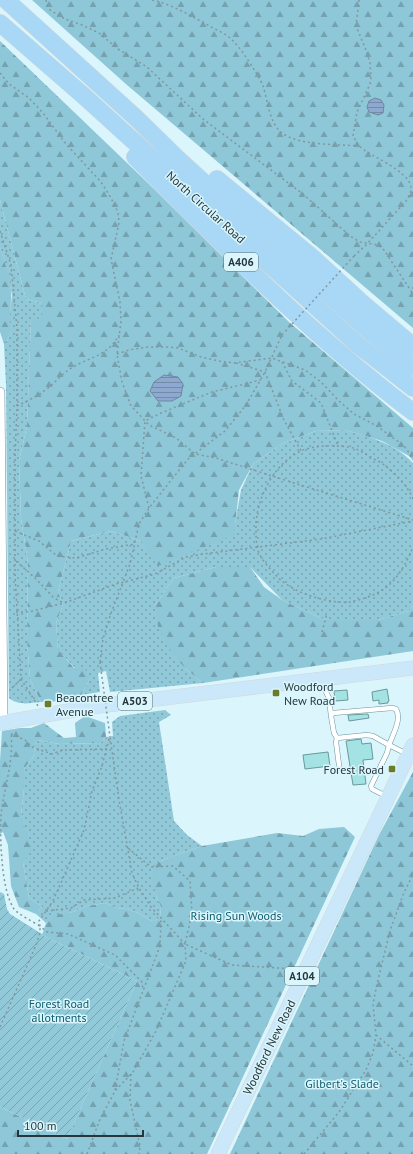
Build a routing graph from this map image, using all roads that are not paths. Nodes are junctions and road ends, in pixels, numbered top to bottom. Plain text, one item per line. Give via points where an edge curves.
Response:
1 (6, 0) edge
2 (0, 23) edge
3 (85, 97) junction
4 (136, 118) junction
5 (413, 346) edge
6 (413, 367) edge
7 (413, 388) edge
8 (0, 397) edge
9 (413, 412) edge
10 (411, 667) edge
11 (322, 678) junction
12 (1, 706) edge
13 (331, 716) junction
14 (4, 725) edge
15 (337, 738) junction
16 (388, 745) junction
17 (411, 750) edge
18 (338, 765) dead end
19 (388, 797) junction
20 (218, 1154) edge

1 - 4 highway, North Circular Road / A406
2 - 3 highway, North Circular Road / A406
3 - 7 highway, North Circular Road / A406 via 357,344
3 - 9 highway, A406 via 111,133 270,290 344,358
4 - 5 highway, A406 via 182,150 271,222
4 - 6 highway, North Circular Road / A406 via 253,227
8 - 12 street
10 - 11 main road, A503
11 - 13 lane via 329,698
11 - 14 main road, A503 via 91,707
12 - 14 street
13 - 15 lane
13 - 16 lane via 337,712 396,709 398,719
15 - 16 lane via 366,735
15 - 18 lane
16 - 17 lane
16 - 19 lane via 387,753 371,786
17 - 19 main road, Woodford New Road / A104
19 - 20 main road, Woodford New Road / A104

